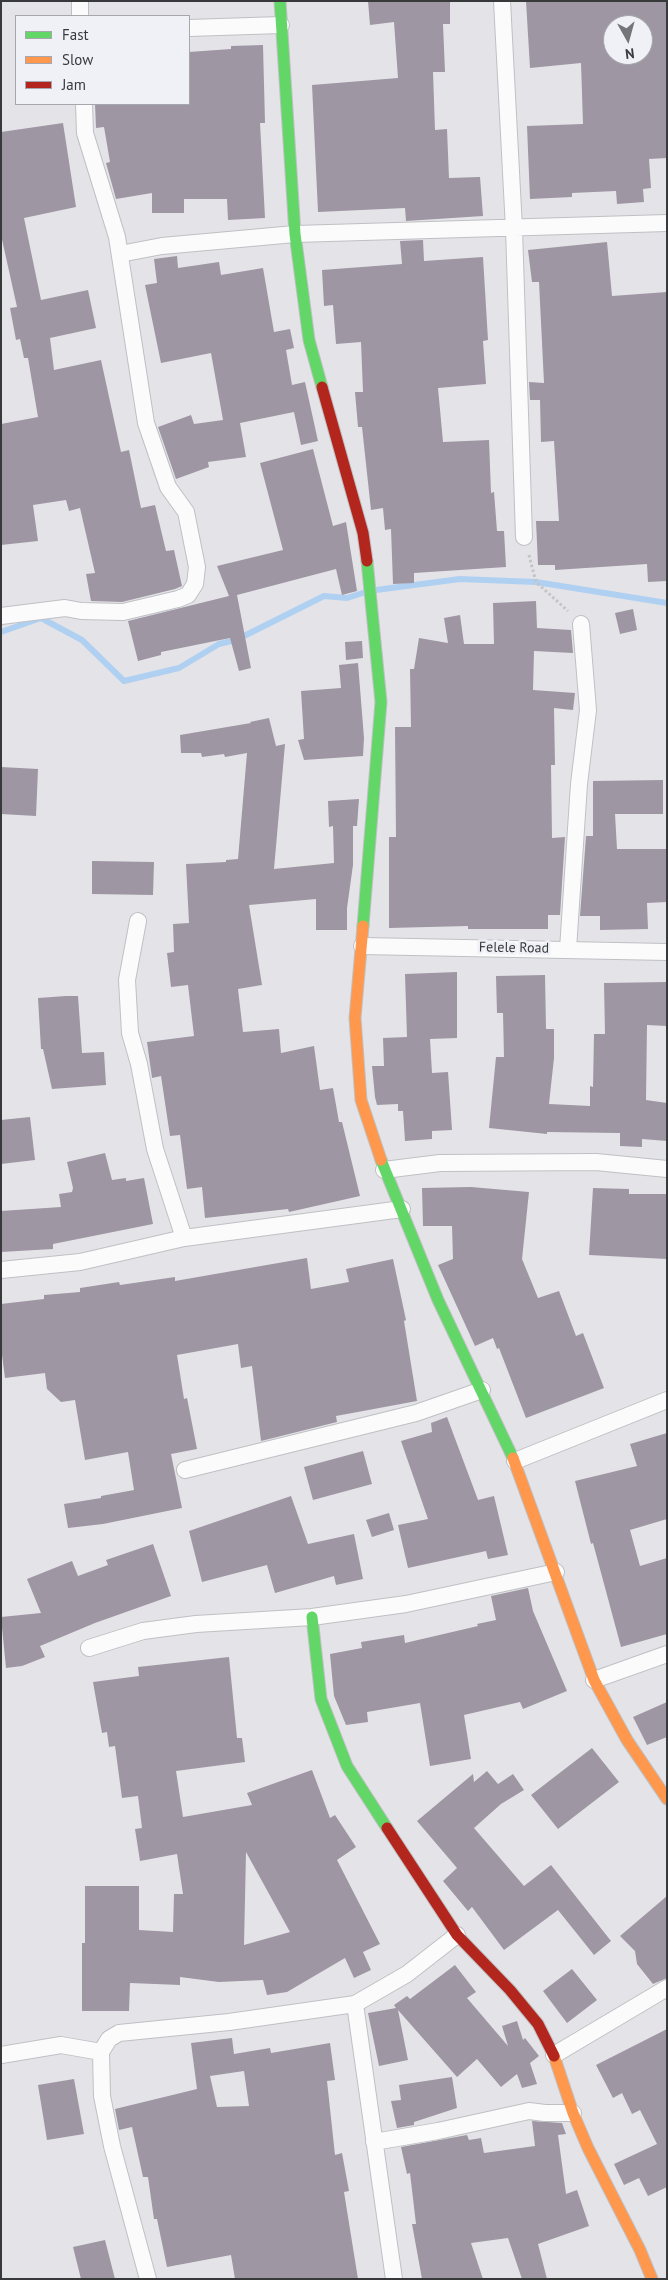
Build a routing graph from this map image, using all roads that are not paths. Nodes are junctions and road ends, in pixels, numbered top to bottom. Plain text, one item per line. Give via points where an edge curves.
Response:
1 (80, 1) edge
2 (280, 1) edge
3 (502, 1) edge
4 (80, 15) edge
5 (282, 25) junction
6 (190, 28) edge
7 (84, 105) edge
8 (667, 223) edge
9 (514, 229) junction
10 (295, 234) junction
11 (120, 254) junction
12 (524, 537) road end
13 (1, 616) edge
14 (581, 624) road end
15 (138, 921) dead end
16 (362, 946) junction
17 (568, 949) junction
18 (667, 952) edge
19 (667, 1169) edge
20 (384, 1170) junction
21 (402, 1209) junction
22 (184, 1238) junction
23 (1, 1270) edge
24 (482, 1390) junction
25 (667, 1400) edge
26 (515, 1461) junction
27 (185, 1470) dead end
28 (556, 1572) junction
29 (312, 1616) junction
30 (89, 1648) dead end
31 (667, 1654) edge
32 (594, 1680) junction
33 (667, 1799) edge
34 (457, 1935) junction
35 (667, 1988) edge
36 (355, 2004) junction
37 (101, 2052) junction
38 (9, 2053) edge
39 (554, 2055) junction
40 (573, 2113) junction
41 (374, 2142) junction
42 (148, 2279) edge
43 (394, 2279) edge
44 (652, 2279) edge

1 - 4 street
2 - 5 street
3 - 9 street
5 - 6 street
5 - 10 street
7 - 11 street via 85,133
8 - 9 street
9 - 10 street
9 - 12 street
10 - 11 street via 162,246
10 - 16 street via 309,340 363,533 372,600 381,702
11 - 13 street via 146,424 168,487 186,512 197,567 195,584 188,595 178,599 123,612 65,608
14 - 17 street via 588,710 579,784
15 - 22 street via 127,980 130,1033 155,1149
16 - 17 street, Felele Road
16 - 20 street via 355,1018 361,1100
17 - 18 street, Felele Road
19 - 20 street via 596,1162 440,1163
20 - 21 street
21 - 22 street
21 - 24 street via 438,1300
22 - 23 street via 80,1262
24 - 26 street
24 - 27 street via 416,1413
25 - 26 street
26 - 28 street
28 - 29 street via 406,1604
28 - 32 street
29 - 30 street via 143,1631
29 - 34 street via 321,1699 347,1766
31 - 32 street
32 - 33 street via 627,1740
34 - 36 street via 407,1974
34 - 39 street via 538,2024
35 - 39 street
36 - 37 street via 119,2033
36 - 41 street
37 - 38 street via 61,2045
37 - 42 street via 102,2096 112,2146
39 - 40 street
40 - 41 street via 528,2111
40 - 44 street
41 - 43 street

